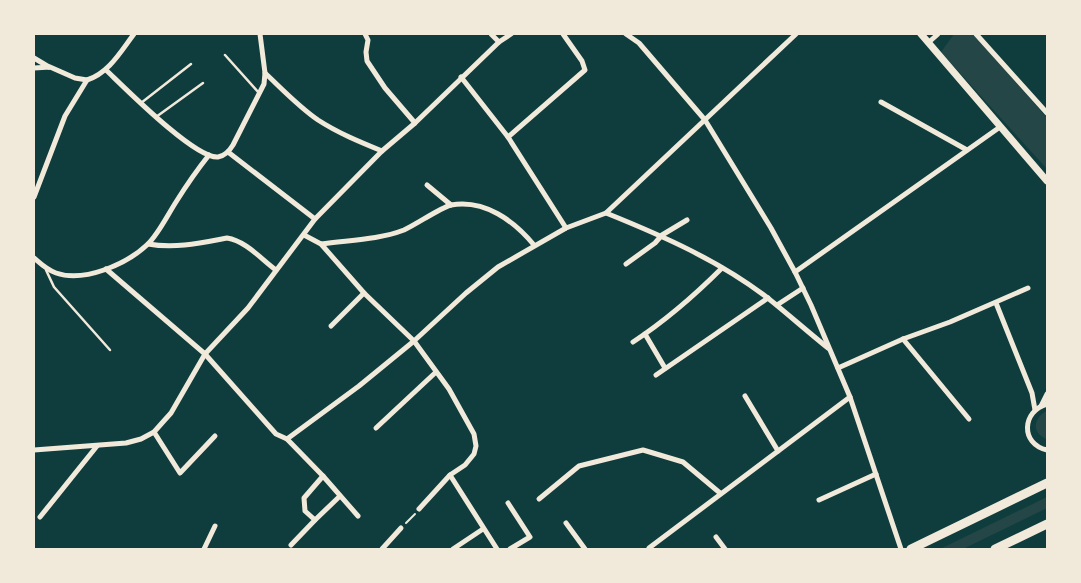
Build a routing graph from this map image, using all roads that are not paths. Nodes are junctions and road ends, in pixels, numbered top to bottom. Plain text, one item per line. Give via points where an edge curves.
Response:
1 (134, 34) edge
2 (260, 34) edge
3 (365, 34) edge
4 (491, 34) edge
5 (511, 34) edge
6 (563, 34) edge
7 (626, 34) edge
8 (796, 34) edge
9 (921, 34) edge
10 (938, 34) edge
11 (976, 34) edge
12 (499, 42) junction
13 (929, 42) junction
14 (225, 55) dead end
15 (34, 58) edge
16 (191, 64) dead end
17 (50, 67) junction
18 (34, 68) edge
19 (106, 70) junction
20 (265, 73) junction
21 (461, 77) junction
22 (87, 80) junction
23 (203, 83) dead end
24 (260, 94) junction
25 (881, 102) dead end
26 (141, 103) junction
27 (1047, 113) edge
28 (156, 117) junction
29 (706, 120) junction
30 (415, 123) junction
31 (1000, 127) junction
32 (508, 137) junction
33 (967, 150) junction
34 (382, 151) junction
35 (228, 152) junction
36 (209, 155) junction
37 (1047, 181) edge
38 (427, 185) dead end
39 (34, 197) edge
40 (451, 205) junction
41 (606, 213) junction
42 (315, 219) junction
43 (687, 220) dead end
44 (566, 228) junction
45 (304, 235) junction
46 (662, 235) junction
47 (148, 244) junction
48 (321, 244) junction
49 (534, 245) junction
50 (34, 258) edge
51 (626, 264) dead end
52 (46, 268) junction
53 (722, 268) junction
54 (106, 269) junction
55 (276, 270) junction
56 (795, 272) junction
57 (803, 288) junction
58 (1028, 288) dead end
59 (364, 293) junction
60 (768, 298) junction
61 (996, 303) junction
62 (777, 305) junction
63 (331, 326) dead end
64 (645, 334) junction
65 (903, 339) junction
66 (414, 341) junction
67 (633, 342) dead end
68 (110, 350) dead end
69 (830, 350) junction
70 (205, 354) junction
71 (665, 368) junction
72 (838, 368) junction
73 (436, 372) junction
74 (656, 375) dead end
75 (1047, 394) edge
76 (745, 396) dead end
77 (850, 397) junction
78 (1044, 405) edge
79 (1036, 410) junction
80 (969, 419) dead end
81 (376, 428) dead end
82 (154, 432) junction
83 (215, 436) dead end
84 (287, 438) junction
85 (97, 446) junction
86 (1045, 449) edge
87 (34, 450) edge
88 (778, 451) junction
89 (1047, 457) edge
90 (876, 474) junction
91 (450, 475) junction
92 (323, 476) junction
93 (1047, 483) edge
94 (720, 494) junction
95 (340, 496) junction
96 (539, 499) dead end
97 (819, 500) dead end
98 (508, 503) dead end
99 (419, 509) road end
100 (358, 516) dead end
101 (40, 517) dead end
102 (315, 520) junction
103 (566, 523) dead end
104 (1047, 524) edge
105 (215, 526) dead end
106 (401, 528) road end
107 (484, 529) junction
108 (716, 537) dead end
109 (937, 537) junction
110 (290, 545) dead end
111 (649, 548) dead end
112 (204, 549) edge
113 (382, 549) edge
114 (453, 549) edge
115 (497, 549) edge
116 (510, 549) edge
117 (585, 549) edge
118 (725, 549) edge
119 (901, 549) edge
120 (911, 549) edge
121 (930, 549) edge
122 (995, 549) edge

1 - 19 street
2 - 20 street
3 - 30 street via 368,40 367,61
4 - 12 street
5 - 12 street
6 - 32 street via 585,70
7 - 29 street via 639,44
8 - 29 street
9 - 13 street
10 - 13 street
11 - 27 street
12 - 21 street
13 - 31 street
14 - 24 lane
15 - 17 street
16 - 26 lane
17 - 18 street
17 - 22 street
19 - 22 street
19 - 26 street
20 - 24 street
20 - 34 street via 317,119
21 - 30 street
21 - 32 street
22 - 39 street via 65,116
23 - 28 lane
24 - 35 street
25 - 33 street
26 - 28 street
28 - 36 street
29 - 41 street
29 - 56 street
30 - 34 street
31 - 33 street
31 - 37 street
32 - 44 street
33 - 56 street
34 - 42 street
35 - 36 street via 219,157
35 - 42 street
36 - 47 street
38 - 40 street
40 - 48 street via 384,236
40 - 49 street via 483,208 497,213
41 - 44 street
41 - 46 street
42 - 45 street
43 - 46 street
44 - 49 street
45 - 48 street
45 - 55 street
46 - 51 street
46 - 53 street
47 - 54 street
47 - 55 street via 182,246 234,239
48 - 59 street
49 - 66 street via 498,267
50 - 52 street
52 - 54 street via 72,276
52 - 68 lane via 54,287
53 - 60 street
53 - 64 street
54 - 70 street
55 - 70 street via 248,308
56 - 57 street
57 - 62 street
57 - 69 street
58 - 61 street
59 - 63 street
59 - 66 street
60 - 62 street
60 - 71 street
61 - 65 street
61 - 79 street
62 - 69 street
64 - 67 street
64 - 71 street
65 - 72 street
65 - 80 street
66 - 73 street
66 - 84 street
69 - 72 street
70 - 82 street via 171,412
70 - 84 street via 276,434
71 - 74 street
72 - 77 street
73 - 81 street
73 - 91 street via 474,434 476,446 465,465
75 - 78 street
76 - 88 street
77 - 88 street
77 - 90 street
78 - 79 street
79 - 86 street via 1029,418 1028,428 1033,443
82 - 83 street via 180,474
82 - 85 street via 126,443
84 - 92 street
85 - 87 street
85 - 101 street
86 - 89 street
88 - 94 street
90 - 97 street
90 - 119 street
91 - 99 street
91 - 107 street
92 - 95 street
92 - 102 street via 304,498 305,511
93 - 109 main road
94 - 96 street via 683,462 643,450 579,466
94 - 111 street
95 - 100 street
95 - 102 street
98 - 116 street via 530,537
102 - 110 street
103 - 117 street
104 - 122 main road
105 - 112 street
106 - 113 street
107 - 114 street
107 - 115 street
108 - 118 street
109 - 120 main road
109 - 121 main road

